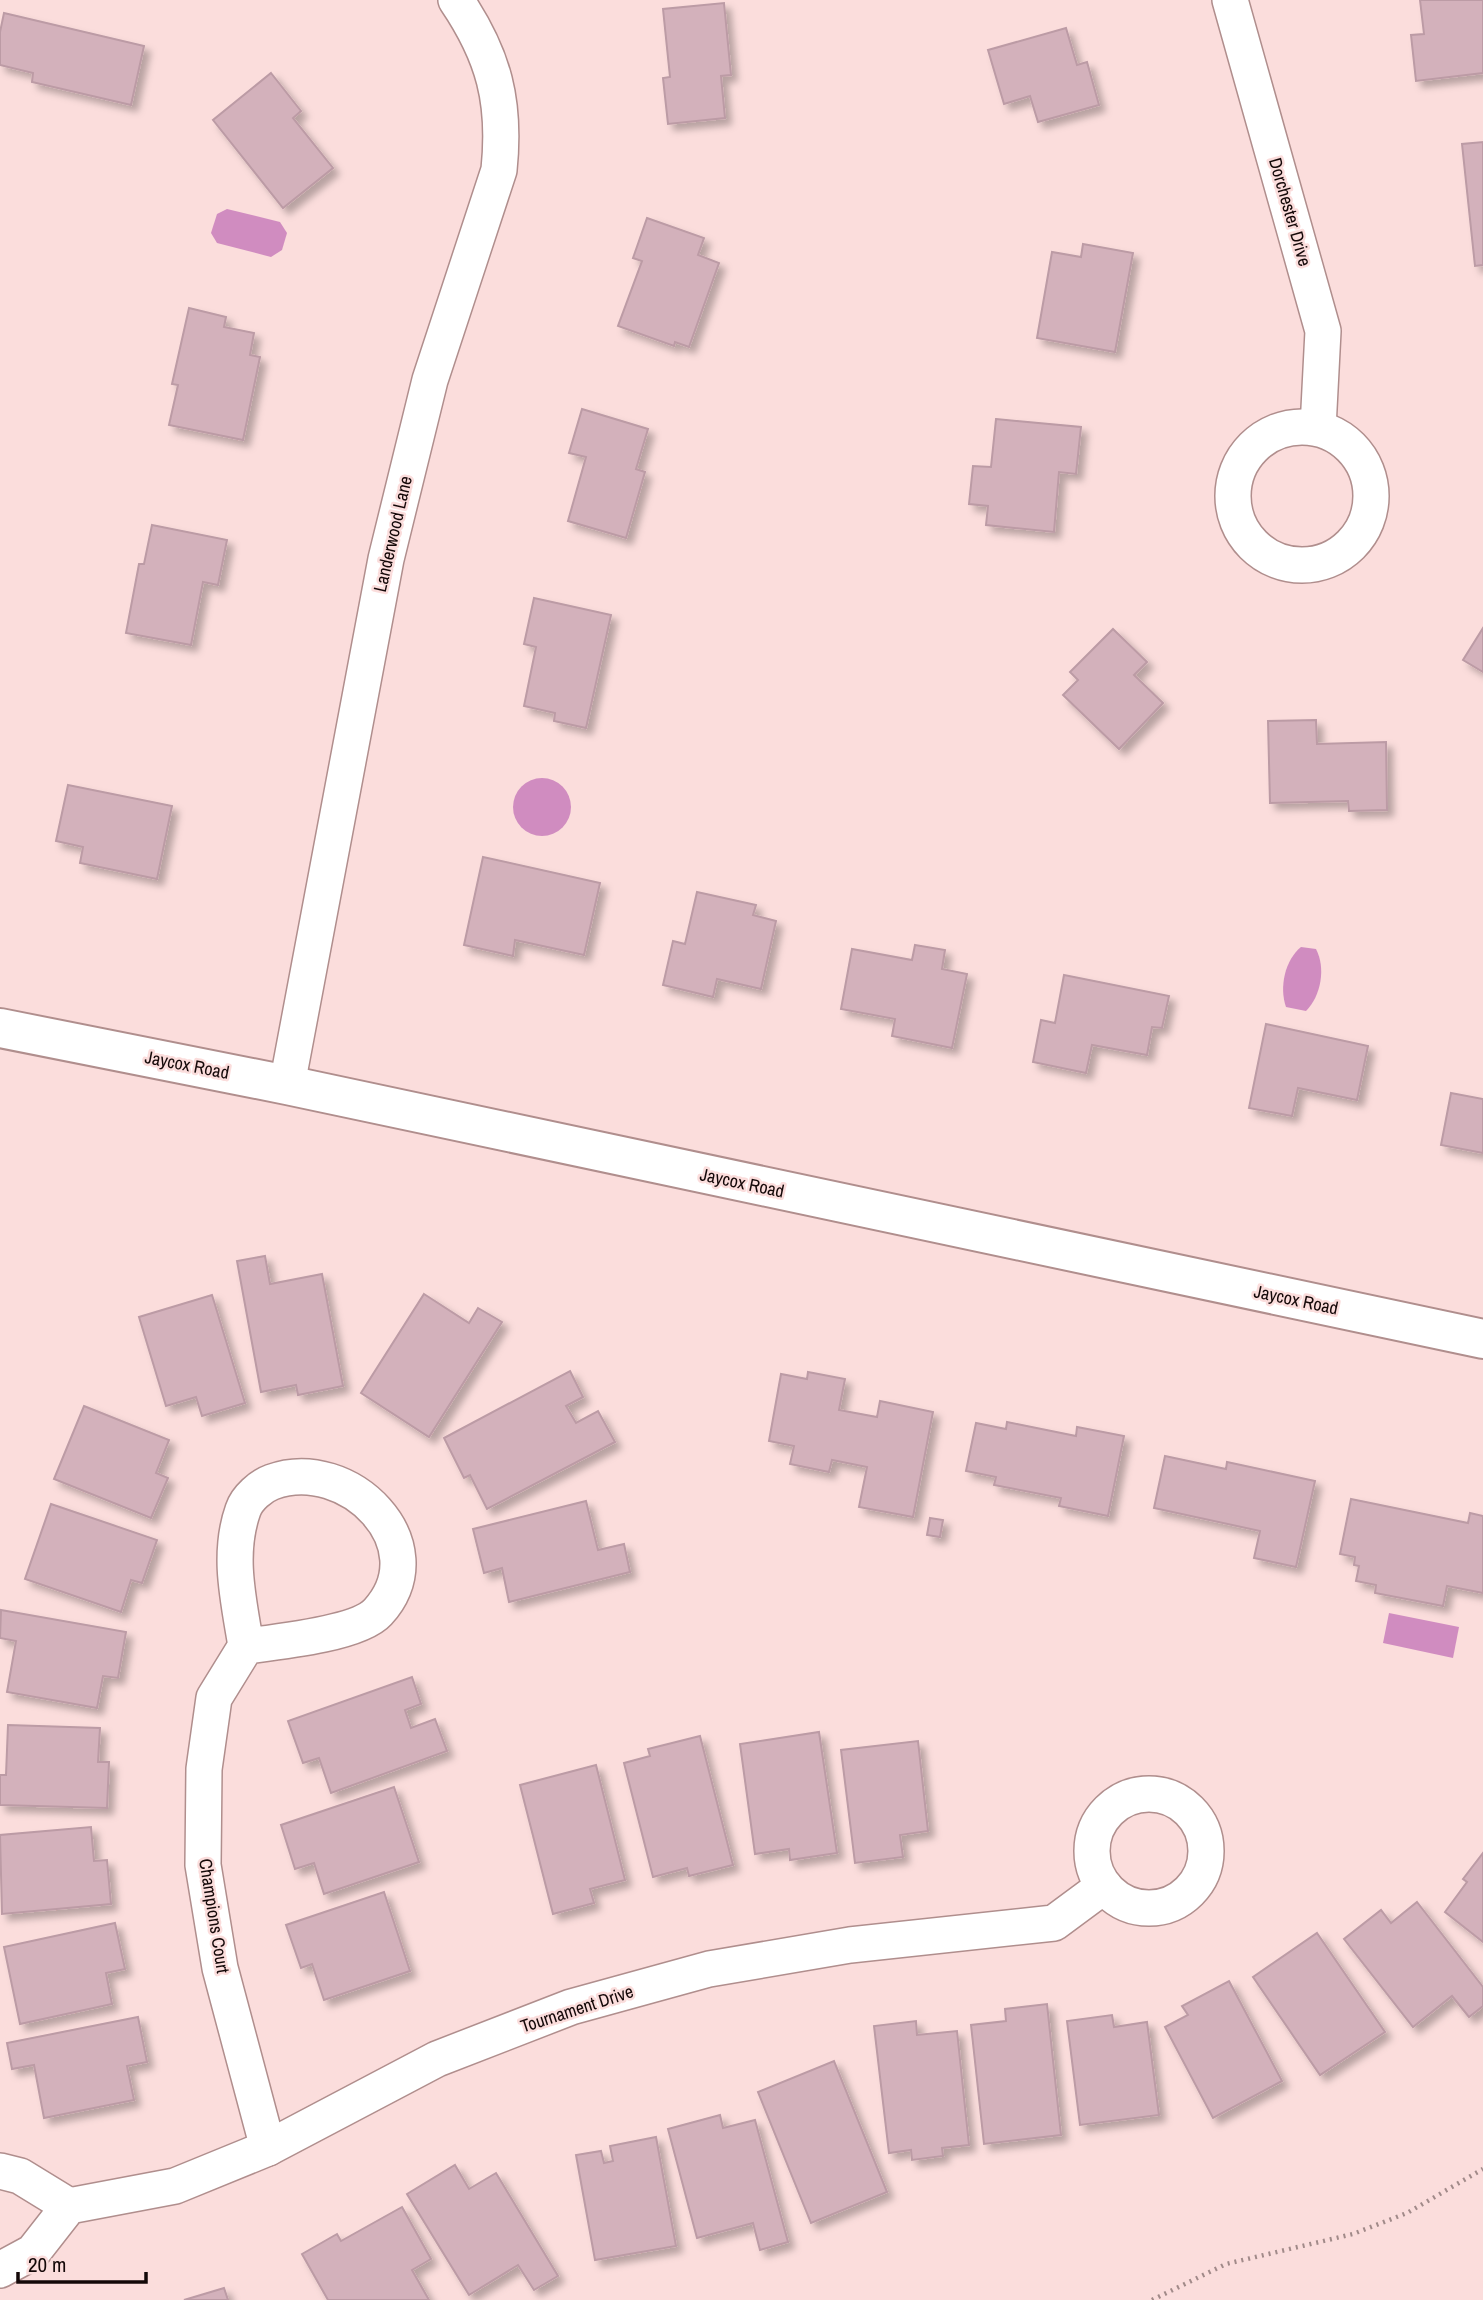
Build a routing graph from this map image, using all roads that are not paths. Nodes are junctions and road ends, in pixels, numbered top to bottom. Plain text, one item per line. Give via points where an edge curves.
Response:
1 (456, 0) edge
2 (1230, 0) edge
3 (1318, 428) dead end
4 (0, 1028) edge
5 (287, 1085) junction
6 (1483, 1339) edge
7 (246, 1647) junction
8 (1104, 1886) dead end
9 (268, 2148) junction
10 (0, 2171) edge
11 (69, 2206) junction
12 (0, 2270) edge

1 - 5 street, Landerwood Lane via 485,46 500,98 499,170 430,380 386,559
2 - 3 street, Dorchester Drive via 1323,331
4 - 5 street, Jaycox Road
5 - 6 street, Jaycox Road
7 - 7 street via 320,1635 377,1614 394,1587 399,1553 371,1503 338,1482 290,1475 262,1486 243,1507 235,1578
7 - 9 street, Champions Court via 214,1698 204,1769 203,1865 220,1968
8 - 9 street, Tournament Drive via 1054,1923 850,1945 709,1969 571,2007 438,2059
9 - 11 street, Tournament Drive via 175,2186
10 - 11 street via 20,2176
11 - 12 street via 33,2252

